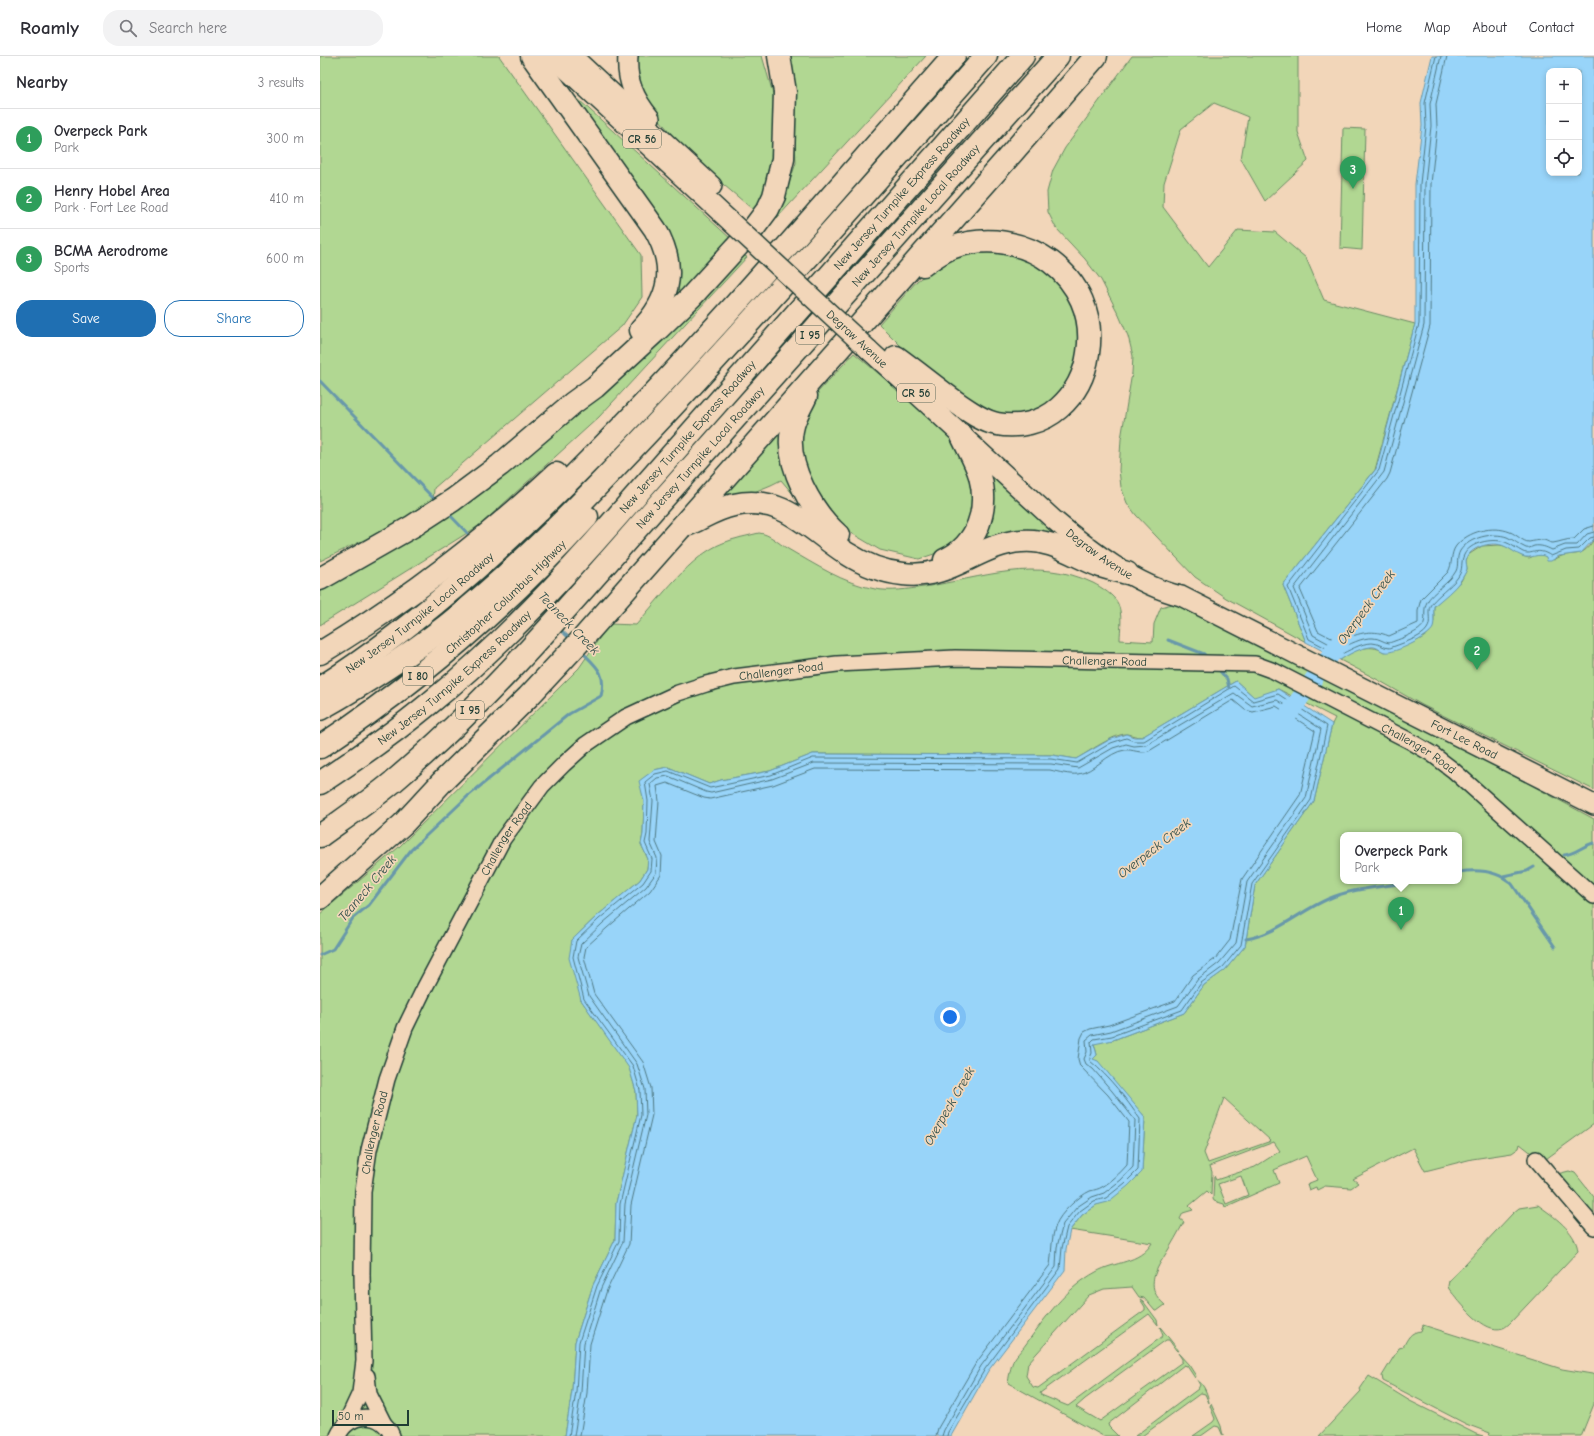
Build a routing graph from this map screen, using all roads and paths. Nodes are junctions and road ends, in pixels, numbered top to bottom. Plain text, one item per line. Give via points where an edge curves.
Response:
1 (532, 56) edge
2 (552, 56) edge
3 (572, 56) edge
4 (628, 56) edge
5 (769, 56) edge
6 (779, 56) edge
7 (954, 56) edge
8 (986, 56) edge
9 (1023, 56) edge
10 (1058, 56) edge
11 (1096, 56) edge
12 (784, 119) junction
13 (693, 169) junction
14 (736, 218) junction
15 (889, 292) junction
16 (874, 346) junction
17 (896, 358) junction
18 (818, 373) junction
19 (573, 403) junction
20 (962, 436) junction
21 (679, 529) junction
22 (473, 558) junction
23 (1127, 573) junction
24 (320, 579) edge
25 (504, 590) junction
26 (1182, 596) junction
27 (320, 653) edge
28 (1334, 674) joint
29 (320, 688) edge
30 (320, 709) edge
31 (415, 716) junction
32 (320, 747) edge
33 (320, 769) edge
34 (442, 782) junction
35 (392, 783) junction
36 (320, 784) edge
37 (1594, 805) edge
38 (320, 836) edge
39 (320, 849) edge
40 (320, 883) edge
41 (1594, 896) edge
42 (320, 898) edge
43 (1536, 1159) dead end
44 (1594, 1227) edge
45 (364, 1361) junction
46 (346, 1423) junction
47 (388, 1430) edge
48 (338, 1436) edge

1 - 19 highway via 655,229 668,259 668,281 659,308
2 - 14 main road, Degraw Avenue / CR 56
3 - 13 main road, Degraw Avenue / CR 56
4 - 13 main road via 629,80 639,103
5 - 12 highway
6 - 12 highway via 785,92
7 - 22 highway, New Jersey Turnpike Local Roadway via 732,309 574,476
8 - 25 highway via 735,339
9 - 31 highway, New Jersey Turnpike Express Roadway / I 95 via 593,544 527,614
10 - 35 highway, New Jersey Turnpike Local Roadway / I 95 via 544,633 463,717
11 - 15 highway
12 - 19 highway via 781,169 774,196 761,219 676,312 595,387
13 - 14 main road, Degraw Avenue / CR 56
14 - 16 main road, Degraw Avenue / CR 56
15 - 17 highway via 931,259 951,248 983,241 1013,243 1042,255 1068,278 1083,304 1090,334 1087,360 1073,394 1048,416 1018,425 996,424 977,416
15 - 18 highway
16 - 17 main road, Degraw Avenue / CR 56
16 - 20 main road, Degraw Avenue / CR 56
17 - 26 main road, Degraw Avenue / CR 56 via 937,399 1074,524 1119,555 1164,580
18 - 20 highway via 793,425 791,442 794,464 806,492 821,517 844,540 865,553 896,564 924,566 947,560 966,546 979,523 983,498 980,475
18 - 21 highway
19 - 24 highway via 506,460 453,500
20 - 23 main road, Degraw Avenue / CR 56 via 1067,532
21 - 23 highway via 728,506 757,503 787,511 860,561 894,573 934,573 1001,545 1026,540 1053,545 1099,565
21 - 34 highway via 584,637 498,728
22 - 27 highway
22 - 29 highway, New Jersey Turnpike Local Roadway via 383,644
23 - 26 main road, Degraw Avenue / CR 56 via 1160,589
25 - 30 highway via 369,680
25 - 32 highway, Christopher Columbus Highway / I 80 via 448,651 357,722
26 - 28 main road, Degraw Avenue / CR 56
28 - 37 main road, Fort Lee Road / CR 56
31 - 33 highway via 354,746
31 - 36 highway, New Jersey Turnpike Express Roadway / I 95
34 - 40 highway
34 - 42 highway via 384,842
35 - 38 highway, New Jersey Turnpike Local Roadway / I 95
35 - 39 highway via 343,831
41 - 45 street, Challenger Road via 1435,756 1274,670 1255,664 939,658 837,664 742,676 678,693 626,717 585,745 542,786 503,839 429,977 405,1028 380,1104 363,1191
43 - 44 street
45 - 46 street, Challenger Road via 360,1393
45 - 47 street, Challenger Road via 369,1394
46 - 47 street, Challenger Road via 366,1417 375,1419
46 - 48 street, Challenger Road

